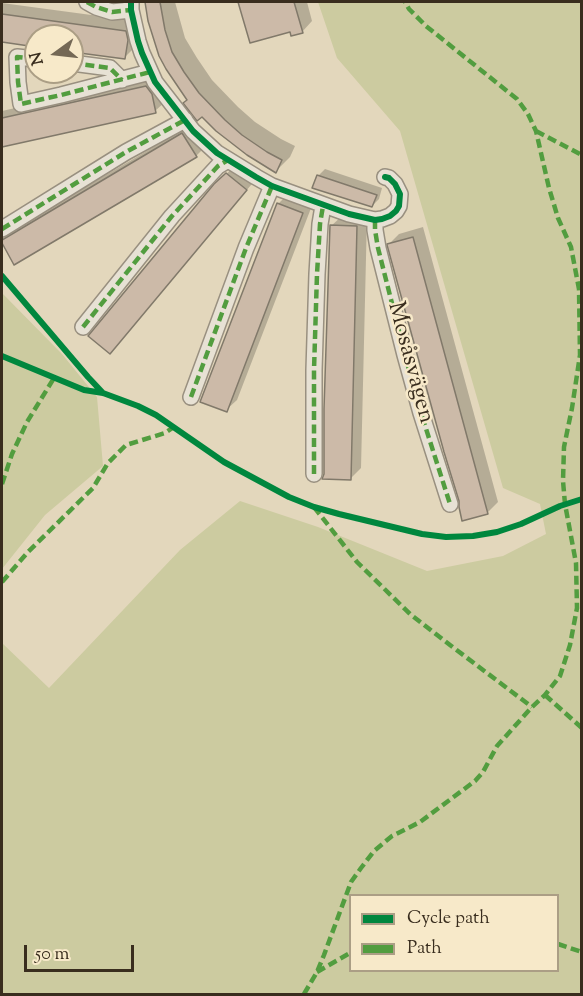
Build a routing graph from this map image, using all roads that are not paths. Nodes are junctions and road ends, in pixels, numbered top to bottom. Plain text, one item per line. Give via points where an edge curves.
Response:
1 (87, 2) edge
2 (131, 6) edge
3 (24, 58) edge
4 (84, 65) edge
5 (150, 72) junction
6 (122, 80) junction
7 (185, 120) junction
8 (228, 160) junction
9 (385, 177) dead end
10 (272, 186) junction
11 (323, 206) junction
12 (375, 220) junction
13 (2, 229) edge
14 (83, 327) dead end
15 (191, 397) dead end
16 (314, 474) dead end
17 (450, 504) dead end

1 - 2 street via 112,12
2 - 5 street
3 - 6 street via 17,57 21,104
4 - 6 street via 110,68
5 - 6 street
5 - 7 street
7 - 8 street
7 - 13 street
8 - 10 street
8 - 14 street via 172,216
9 - 12 street via 400,194 399,206 390,216
10 - 11 street
10 - 15 street
11 - 12 street
11 - 16 street via 317,274
12 - 17 street, Mosåsvägen via 378,248 405,355

